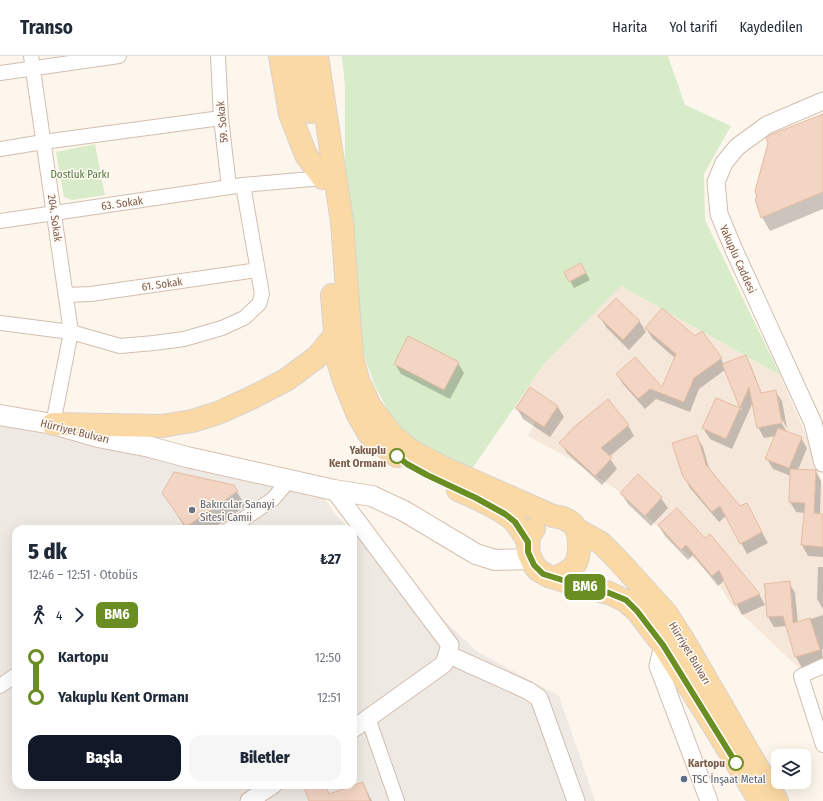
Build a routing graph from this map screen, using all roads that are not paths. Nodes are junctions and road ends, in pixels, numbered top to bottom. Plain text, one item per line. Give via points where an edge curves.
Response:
1 (119, 56) edge
2 (218, 56) edge
3 (280, 56) edge
4 (301, 56) edge
5 (317, 56) edge
6 (332, 56) edge
7 (32, 62) edge
8 (0, 74) edge
9 (823, 100) edge
10 (222, 118) junction
11 (43, 142) junction
12 (0, 149) edge
13 (330, 183) junction
14 (243, 185) junction
15 (229, 187) junction
16 (54, 213) junction
17 (0, 221) edge
18 (258, 270) junction
19 (66, 295) junction
20 (0, 323) edge
21 (71, 332) junction
22 (335, 335) junction
23 (0, 415) edge
24 (53, 424) junction
25 (820, 445) edge
26 (823, 462) edge
27 (290, 479) junction
28 (334, 490) junction
29 (553, 516) junction
30 (235, 525) edge
31 (576, 529) junction
32 (530, 550) junction
33 (555, 578) junction
34 (663, 645) junction
35 (447, 654) junction
36 (823, 666) edge
37 (12, 678) edge
38 (0, 686) edge
39 (368, 718) junction
40 (357, 726) edge
41 (823, 745) edge
42 (267, 789) edge
43 (249, 801) edge
44 (397, 801) edge
45 (576, 801) edge
46 (709, 801) edge
47 (760, 801) edge
48 (777, 801) edge

1 - 7 street
2 - 10 street, 59. Sokak
3 - 13 main road via 290,114 306,155
4 - 13 main road
5 - 13 main road
6 - 13 main road via 339,150
7 - 8 street
7 - 11 street, 204. Sokak
9 - 25 street, Yakuplu Caddesi via 767,125 737,147 724,163 716,182 719,214 813,423
10 - 11 street
10 - 15 street, 59. Sokak
11 - 12 street
11 - 16 street, 204. Sokak
13 - 14 street, 63. Sokak
13 - 22 main road via 328,225
13 - 29 main road via 342,222 352,356 358,380 370,406 392,435 410,450 444,468
14 - 15 street, 63. Sokak
14 - 18 street
15 - 16 street, 63. Sokak
16 - 17 street, 63. Sokak
16 - 19 street, 204. Sokak
18 - 19 street, 61. Sokak via 92,294
18 - 21 street via 262,294 259,304 244,318 222,328 184,339 120,346
19 - 21 street, 204. Sokak
20 - 21 street
21 - 24 street, 204. Sokak
22 - 24 main road via 317,358 286,380 218,413 162,426
22 - 32 main road via 337,357 343,378 357,413 369,434 407,464 505,514 515,522
23 - 24 main road, Hürriyet Bulvarı
24 - 27 main road, Hürriyet Bulvarı via 187,458
25 - 26 street, Yakuplu Caddesi
27 - 28 main road, Hürriyet Bulvarı
27 - 30 street via 273,499
28 - 32 main road, Hürriyet Bulvarı via 372,496 404,511 476,554 495,560
28 - 35 street via 450,645
29 - 31 main road via 572,523
29 - 32 main road via 539,523 529,535
31 - 33 main road via 578,558 568,572
31 - 48 main road, Hürriyet Bulvarı via 601,543 666,613
32 - 33 main road via 534,565 543,574
33 - 34 main road, Hürriyet Bulvarı via 626,600
34 - 46 street via 658,666
34 - 47 main road, Hürriyet Bulvarı
35 - 39 street via 444,664
35 - 45 street via 529,691 539,698
36 - 41 street via 801,676
37 - 38 street
39 - 40 street
39 - 44 street
42 - 43 street

